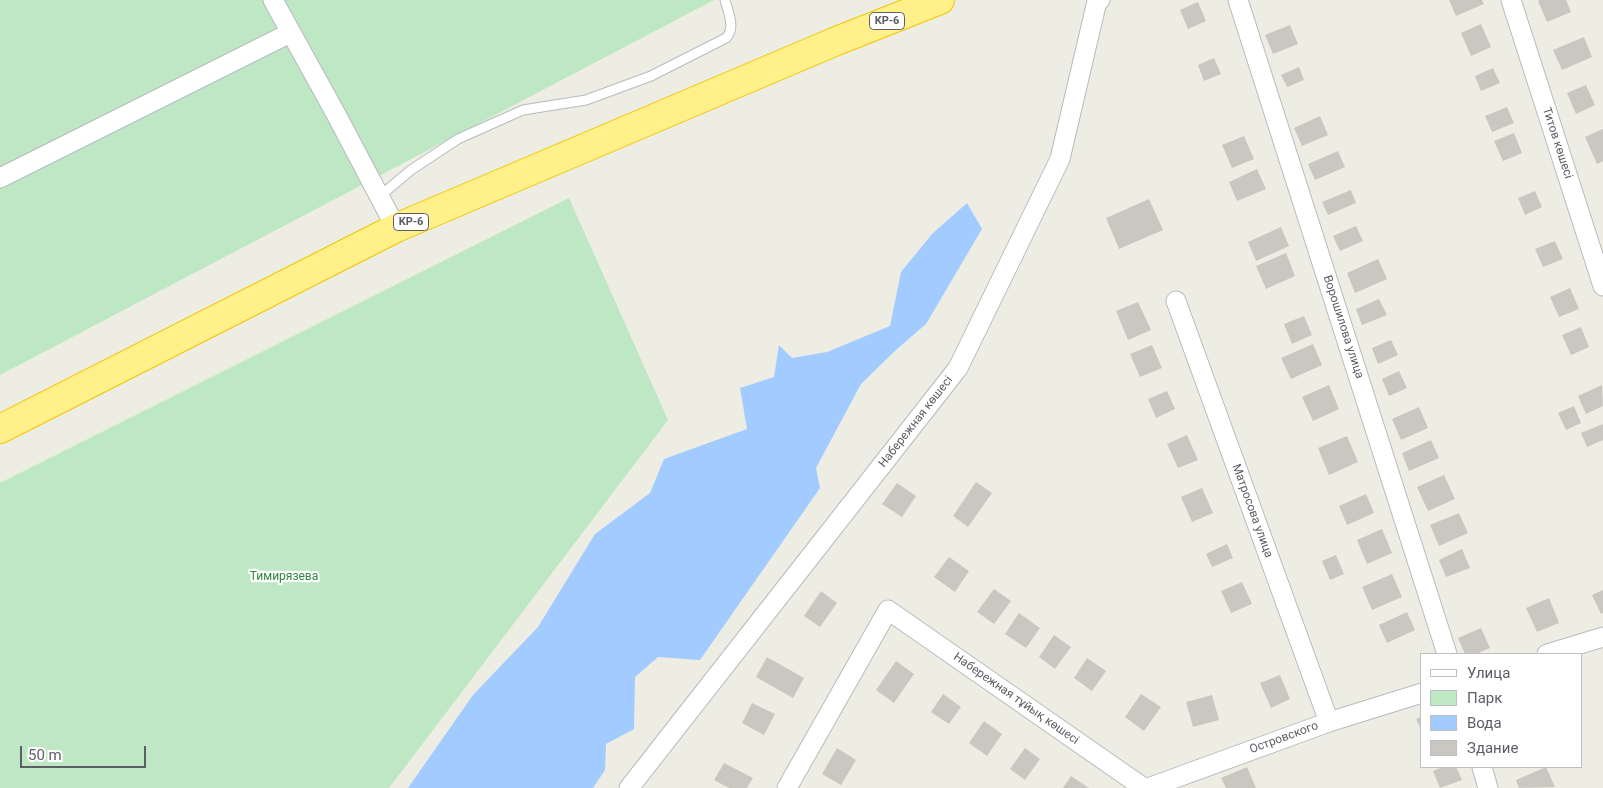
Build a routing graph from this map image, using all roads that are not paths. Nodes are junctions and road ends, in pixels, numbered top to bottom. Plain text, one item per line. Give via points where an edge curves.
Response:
1 (273, 0) edge
2 (725, 0) edge
3 (940, 0) edge
4 (1100, 0) edge
5 (1238, 0) edge
6 (1511, 0) edge
7 (290, 33) junction
8 (0, 178) edge
9 (380, 196) junction
10 (396, 228) junction
11 (1603, 286) edge
12 (1176, 301) dead end
13 (0, 428) edge
14 (1603, 636) edge
15 (1448, 653) edge
16 (1550, 653) edge
17 (1420, 695) edge
18 (1329, 722) junction
19 (1482, 768) edge
20 (629, 788) edge
21 (787, 788) edge
22 (1146, 788) edge
23 (1488, 788) edge

1 - 7 street
2 - 9 lane via 731,26 726,38 651,76 586,100 523,110 458,139 411,170
3 - 10 highway, KP-6
4 - 20 street, Набережная көшесі via 1097,1 1060,158 958,368
5 - 15 street, Ворошилова улица
6 - 11 street, Титов көшесі
7 - 8 street
7 - 9 street
9 - 10 street
10 - 13 highway, KP-6
12 - 18 street, Матросова улица
14 - 16 street
17 - 18 street, Островского
18 - 22 street, Островского
19 - 23 street
21 - 22 street, Набережная тұйық көшесі via 888,610

